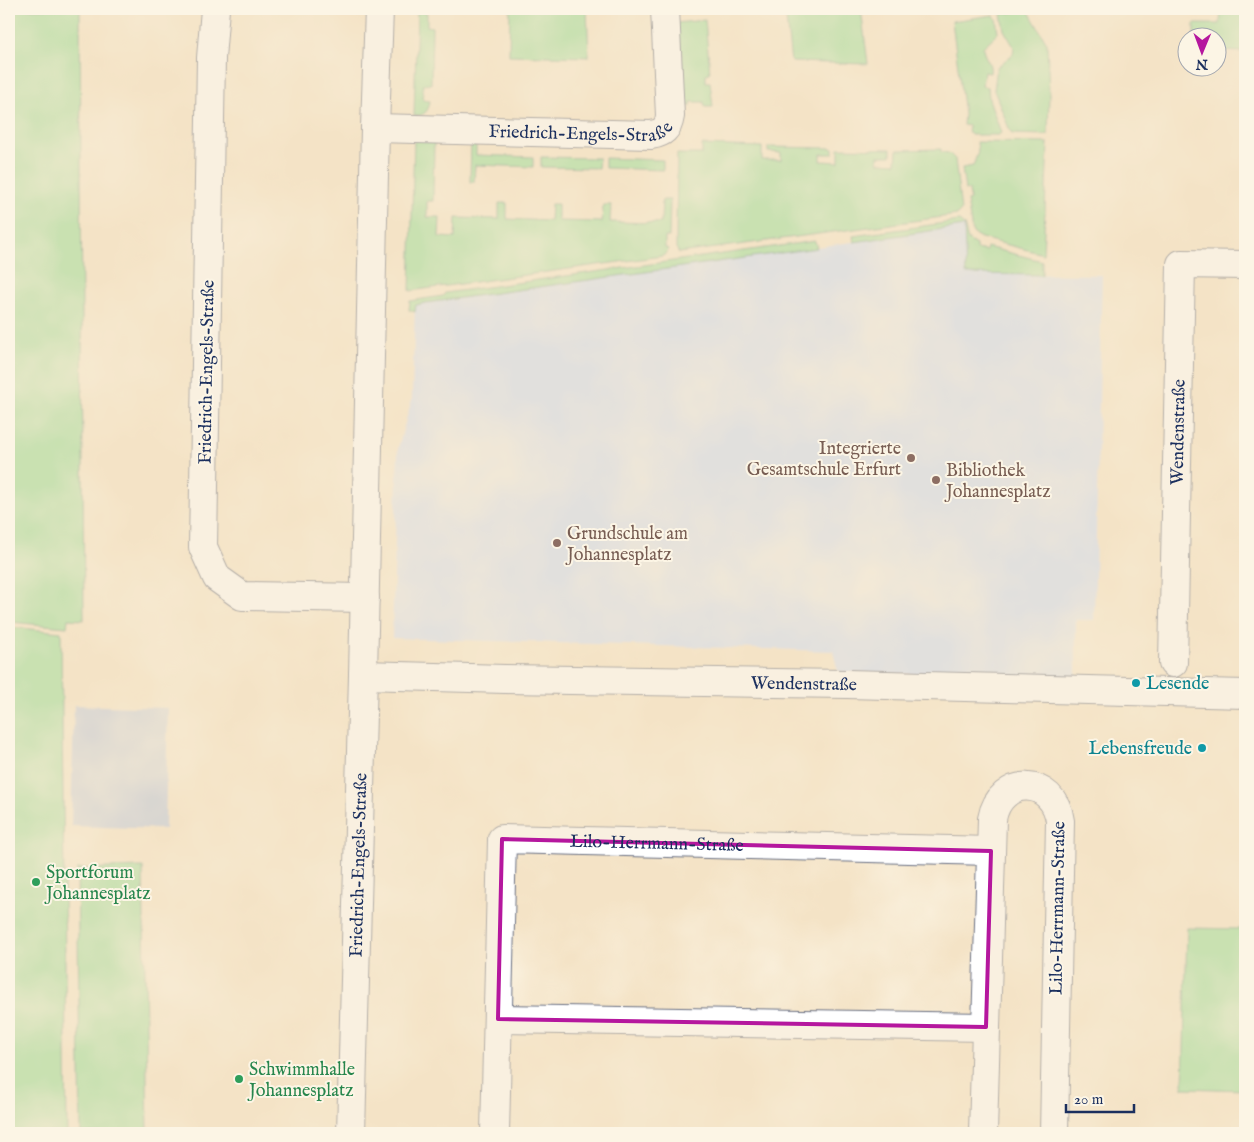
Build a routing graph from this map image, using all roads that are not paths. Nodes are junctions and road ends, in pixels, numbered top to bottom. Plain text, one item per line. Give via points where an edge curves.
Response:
1 (215, 9) edge
2 (379, 9) edge
3 (666, 9) edge
4 (375, 128) junction
5 (1245, 265) edge
6 (365, 598) junction
7 (1173, 663) dead end
8 (363, 675) junction
9 (1245, 694) edge
10 (991, 851) junction
11 (498, 1019) junction
12 (986, 1027) junction
13 (351, 1133) edge
14 (495, 1133) edge
15 (982, 1133) edge
16 (1054, 1133) edge

1 - 6 street, Friedrich-Engels-Straße via 211,58 203,547 217,578 242,596
2 - 4 street, Friedrich-Engels-Straße
3 - 4 street, Friedrich-Engels-Straße via 670,116 665,130 660,133
4 - 6 street, Friedrich-Engels-Straße
5 - 7 street, Wendenstraße via 1181,264
6 - 8 street, Friedrich-Engels-Straße
8 - 9 street, Wendenstraße
8 - 13 street, Friedrich-Engels-Straße
10 - 11 street, Lilo-Herrmann-Straße via 502,839
10 - 12 street, Lilo-Herrmann-Straße
10 - 16 street, Lilo-Herrmann-Straße via 994,809 1006,792 1027,786 1042,791 1054,801 1060,821
11 - 12 street
11 - 14 street, Lilo-Herrmann-Straße
12 - 15 street, Lilo-Herrmann-Straße

